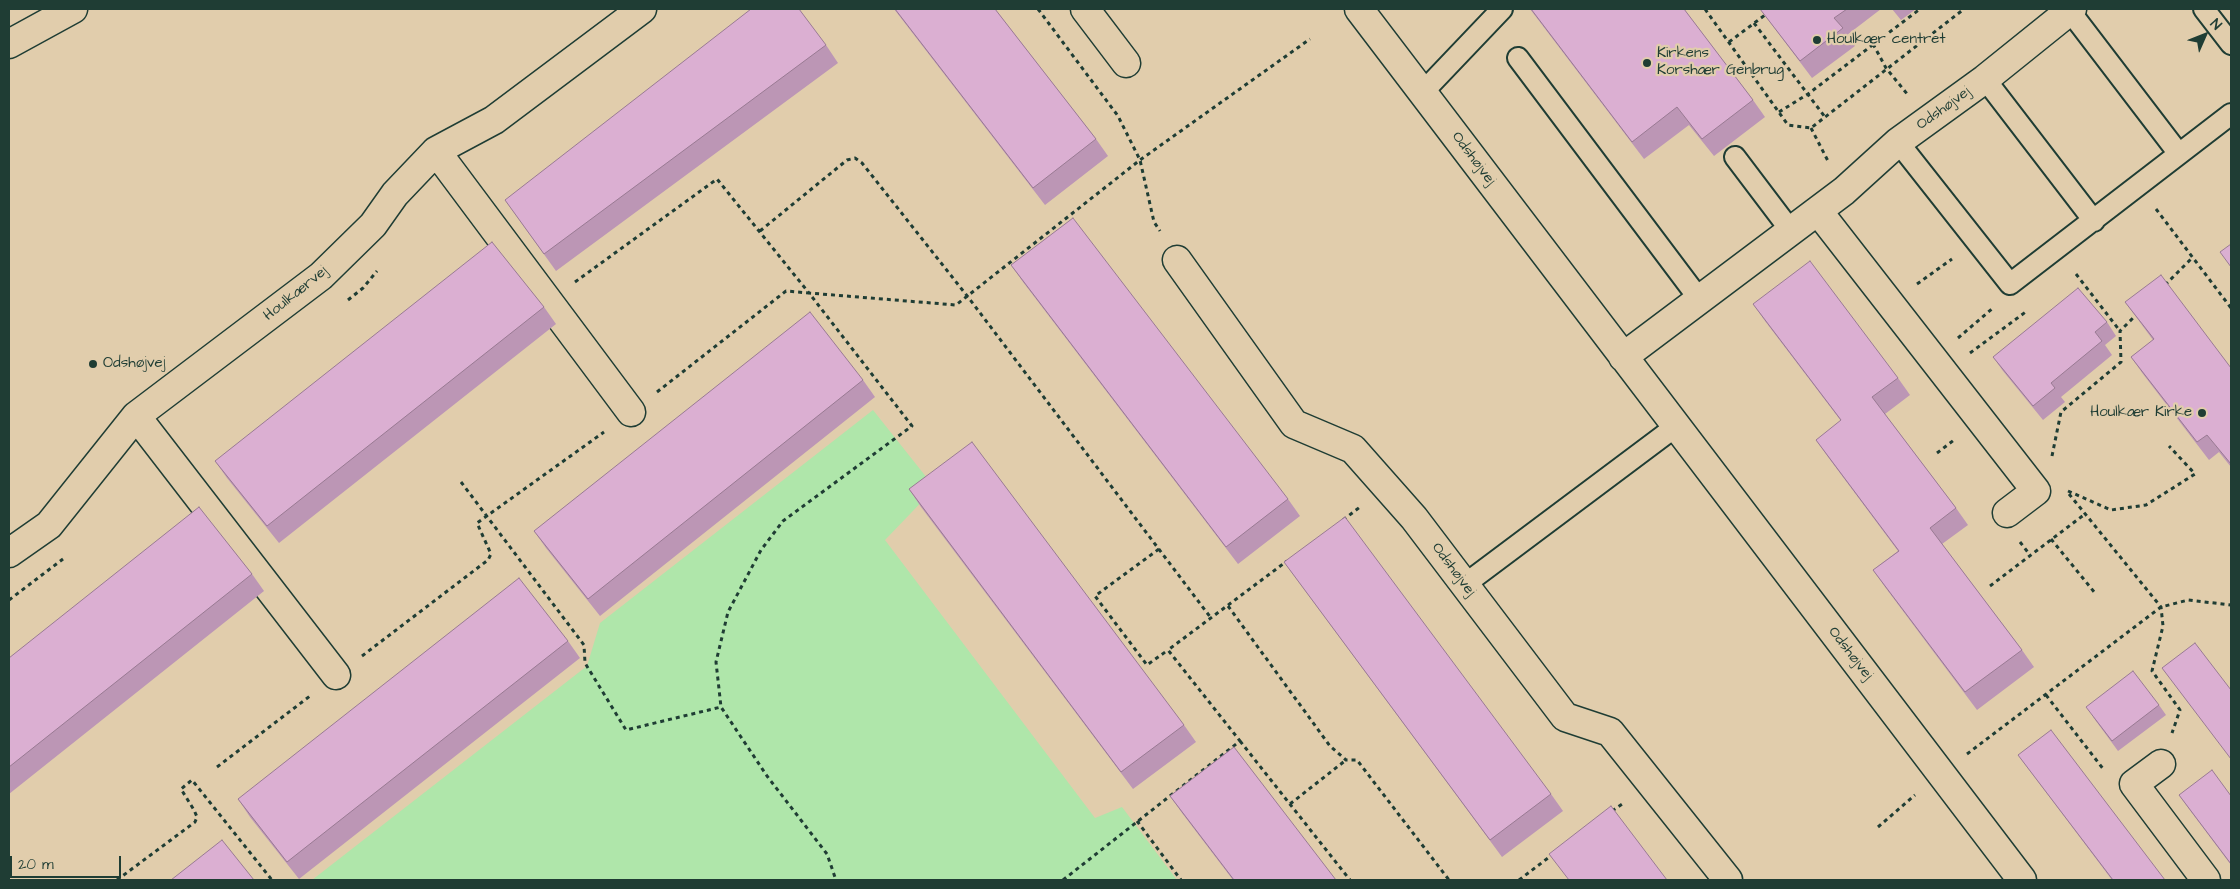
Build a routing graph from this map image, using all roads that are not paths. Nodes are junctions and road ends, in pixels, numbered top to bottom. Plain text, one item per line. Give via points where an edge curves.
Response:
1 (73, 9) edge
2 (642, 9) edge
3 (1085, 9) edge
4 (1359, 9) edge
5 (1502, 9) edge
6 (2204, 9) edge
7 (2070, 10) edge
8 (9, 44) edge
9 (2231, 44) edge
10 (1518, 58) dead end
11 (1126, 63) dead end
12 (1985, 79) junction
13 (1422, 93) junction
14 (2231, 114) edge
15 (1898, 142) junction
16 (436, 151) junction
17 (2179, 154) junction
18 (1735, 157) dead end
19 (1818, 211) junction
20 (2094, 220) junction
21 (1791, 231) junction
22 (1177, 260) road end
23 (1700, 300) junction
24 (1623, 357) junction
25 (631, 412) road end
26 (136, 416) junction
27 (1675, 427) junction
28 (2007, 514) dead end
29 (9, 553) edge
30 (1464, 585) junction
31 (336, 675) road end
32 (2161, 764) road end
33 (1728, 880) edge
34 (2022, 880) edge
35 (2206, 880) edge

1 - 8 street
2 - 16 street, Houlkærvej via 494,120
3 - 11 street
4 - 13 street, Odshøjvej
5 - 13 lane
6 - 9 lane
7 - 12 street, Odshøjvej
7 - 17 lane
10 - 23 lane
12 - 15 street, Odshøjvej
12 - 20 lane
13 - 24 street, Odshøjvej
14 - 17 lane
15 - 19 street, Odshøjvej
15 - 20 lane via 2010,284
16 - 25 street
16 - 26 street, Houlkærvej via 395,194 373,224 320,276
17 - 20 lane
18 - 21 lane
19 - 21 street, Odshøjvej
19 - 28 street via 2036,491
21 - 23 street, Odshøjvej
22 - 30 street, Odshøjvej via 1294,424 1353,449 1414,518
23 - 24 street, Odshøjvej
24 - 27 street, Odshøjvej
26 - 29 street, Houlkærvej via 48,525
26 - 31 street
27 - 30 lane
27 - 34 street, Odshøjvej
30 - 33 street, Odshøjvej via 1565,717 1610,732
32 - 35 street via 2134,784

